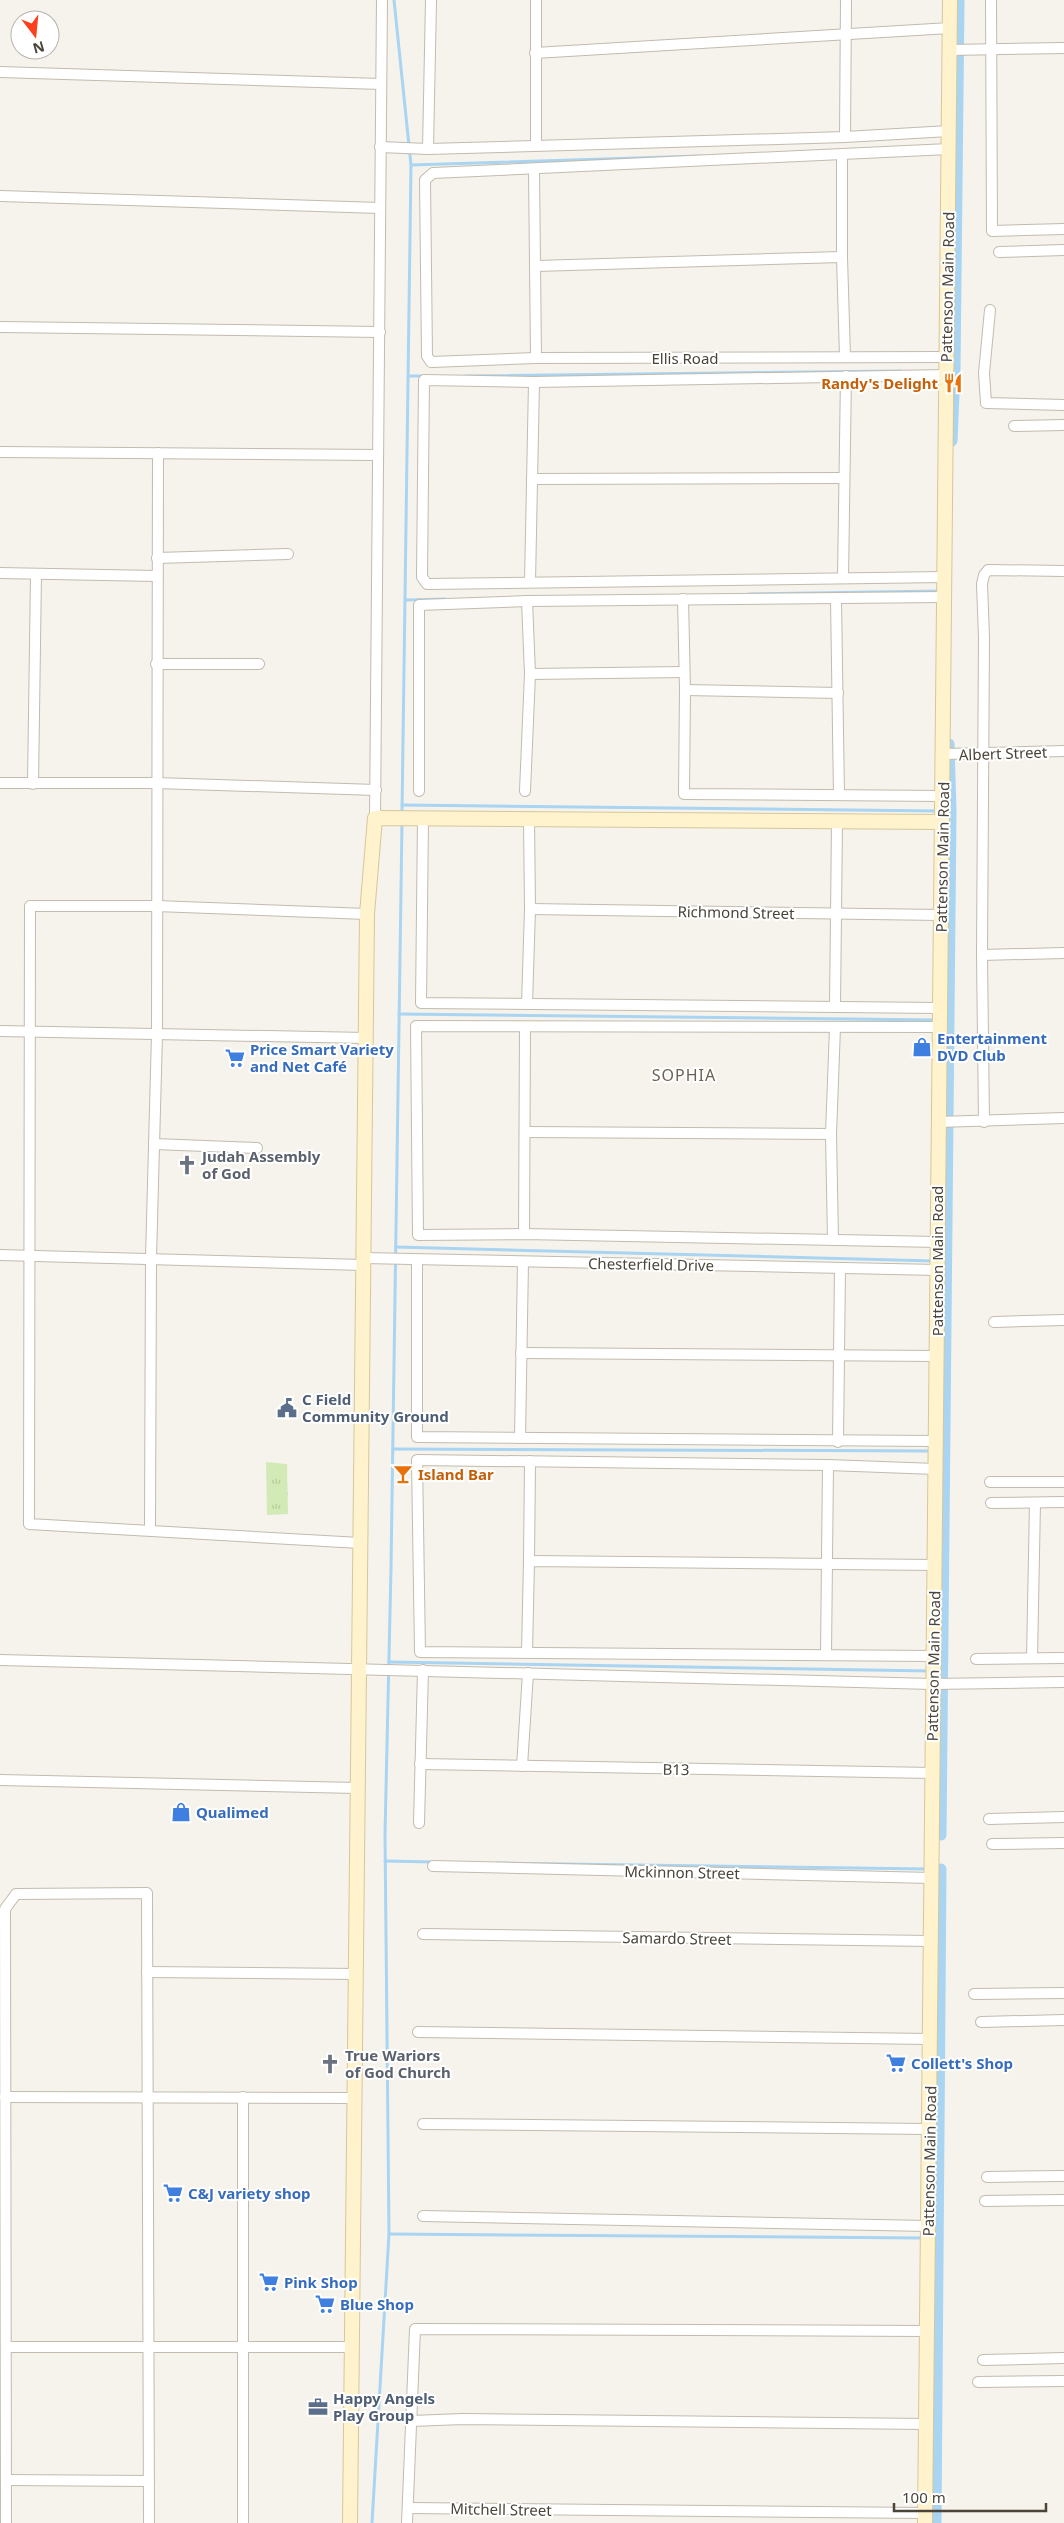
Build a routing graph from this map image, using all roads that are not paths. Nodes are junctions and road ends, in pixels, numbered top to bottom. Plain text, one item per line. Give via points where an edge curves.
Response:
1 (382, 0) edge
2 (430, 0) edge
3 (536, 0) edge
4 (846, 0) edge
5 (950, 0) edge
6 (991, 0) edge
7 (950, 28) junction
8 (846, 35) junction
9 (1064, 48) edge
10 (952, 50) junction
11 (989, 50) junction
12 (536, 53) junction
13 (0, 72) edge
14 (381, 84) junction
15 (949, 130) junction
16 (845, 137) junction
17 (536, 146) junction
18 (383, 147) junction
19 (423, 149) junction
20 (949, 149) junction
21 (842, 155) junction
22 (534, 170) junction
23 (0, 196) edge
24 (380, 208) junction
25 (1064, 229) edge
26 (1064, 250) edge
27 (999, 252) dead end
28 (842, 257) junction
29 (536, 266) junction
30 (990, 310) dead end
31 (0, 327) edge
32 (380, 332) junction
33 (845, 357) junction
34 (947, 357) junction
35 (536, 358) junction
36 (946, 375) junction
37 (846, 376) junction
38 (534, 382) junction
39 (1064, 405) edge
40 (1064, 424) edge
41 (1014, 426) dead end
42 (0, 452) edge
43 (158, 453) junction
44 (378, 455) junction
45 (844, 478) junction
46 (532, 479) junction
47 (288, 554) dead end
48 (157, 558) junction
49 (1064, 571) edge
50 (0, 573) edge
51 (36, 574) junction
52 (156, 576) junction
53 (843, 578) junction
54 (530, 582) junction
55 (944, 588) junction
56 (683, 599) junction
57 (836, 599) junction
58 (527, 601) junction
59 (156, 664) junction
60 (259, 664) dead end
61 (684, 672) junction
62 (530, 674) junction
63 (685, 690) junction
64 (838, 693) junction
65 (1064, 751) edge
66 (945, 754) junction
67 (982, 754) junction
68 (0, 783) edge
69 (156, 783) junction
70 (33, 784) junction
71 (376, 790) junction
72 (419, 791) dead end
73 (525, 791) dead end
74 (839, 795) junction
75 (942, 796) junction
76 (421, 817) junction
77 (375, 818) junction
78 (529, 819) junction
79 (837, 822) junction
80 (942, 822) junction
81 (156, 906) junction
82 (530, 909) junction
83 (367, 914) junction
84 (835, 914) junction
85 (941, 915) junction
86 (1064, 953) edge
87 (982, 954) junction
88 (527, 1004) junction
89 (835, 1006) junction
90 (940, 1008) junction
91 (525, 1027) junction
92 (835, 1027) junction
93 (940, 1027) junction
94 (0, 1031) edge
95 (30, 1032) junction
96 (156, 1034) junction
97 (366, 1038) junction
98 (1064, 1118) edge
99 (942, 1122) junction
100 (984, 1122) junction
101 (526, 1132) junction
102 (832, 1134) junction
103 (154, 1144) junction
104 (257, 1148) dead end
105 (524, 1234) junction
106 (833, 1240) junction
107 (938, 1242) junction
108 (0, 1255) edge
109 (30, 1255) junction
110 (151, 1258) junction
111 (417, 1260) junction
112 (363, 1262) junction
113 (523, 1262) junction
114 (840, 1268) junction
115 (938, 1270) junction
116 (1064, 1320) edge
117 (994, 1322) dead end
118 (521, 1353) junction
119 (839, 1355) junction
120 (937, 1356) junction
121 (520, 1438) junction
122 (838, 1442) junction
123 (936, 1444) junction
124 (530, 1461) junction
125 (828, 1465) junction
126 (936, 1467) junction
127 (990, 1482) dead end
128 (1064, 1482) edge
129 (1064, 1502) edge
130 (991, 1503) dead end
131 (1035, 1503) junction
132 (150, 1530) junction
133 (360, 1543) junction
134 (529, 1561) junction
135 (827, 1564) junction
136 (935, 1565) junction
137 (527, 1652) junction
138 (826, 1655) junction
139 (1032, 1658) junction
140 (1064, 1658) edge
141 (934, 1659) junction
142 (976, 1659) dead end
143 (0, 1660) edge
144 (358, 1668) junction
145 (423, 1670) junction
146 (528, 1673) junction
147 (933, 1682) junction
148 (1064, 1682) edge
149 (420, 1764) junction
150 (522, 1766) junction
151 (933, 1773) junction
152 (0, 1780) edge
153 (357, 1788) junction
154 (1064, 1818) edge
155 (989, 1819) dead end
156 (419, 1823) dead end
157 (1064, 1843) edge
158 (992, 1844) dead end
159 (433, 1866) dead end
160 (932, 1878) junction
161 (423, 1934) dead end
162 (931, 1941) junction
163 (147, 1972) junction
164 (356, 1974) junction
165 (1064, 1993) edge
166 (974, 1994) dead end
167 (1064, 2020) edge
168 (981, 2022) dead end
169 (418, 2032) dead end
170 (930, 2039) junction
171 (6, 2097) junction
172 (147, 2097) junction
173 (243, 2097) junction
174 (355, 2098) junction
175 (423, 2124) dead end
176 (929, 2129) junction
177 (1064, 2176) edge
178 (987, 2177) dead end
179 (1064, 2200) edge
180 (985, 2201) dead end
181 (423, 2216) dead end
182 (928, 2226) junction
183 (927, 2331) junction
184 (149, 2347) junction
185 (244, 2347) junction
186 (352, 2347) junction
187 (6, 2348) junction
188 (1064, 2358) edge
189 (984, 2360) dead end
190 (1064, 2381) edge
191 (978, 2382) dead end
192 (411, 2421) junction
193 (926, 2424) junction
194 (6, 2480) junction
195 (149, 2481) junction
196 (408, 2508) junction
197 (925, 2518) edge
198 (6, 2523) edge
199 (149, 2523) edge
200 (243, 2523) edge
201 (350, 2523) edge
202 (407, 2523) edge

1 - 14 street
2 - 19 street
3 - 12 street
4 - 8 street
5 - 7 street, Pattenson Main Road
6 - 11 street
7 - 8 street
7 - 10 street, Pattenson Main Road
8 - 12 street
8 - 16 street
9 - 11 street
10 - 11 street
10 - 15 street, Pattenson Main Road
11 - 25 street via 992,231
12 - 17 street
13 - 14 street
14 - 18 street
15 - 16 street
15 - 20 street, Pattenson Main Road
16 - 17 street
17 - 19 street
18 - 19 street
18 - 24 street
20 - 21 street
20 - 34 street, Pattenson Main Road
21 - 22 street
21 - 28 street
22 - 29 street
22 - 35 street, Ellis Road via 433,173 424,180 427,356 431,362
23 - 24 street
24 - 32 street
26 - 27 street
28 - 29 street
28 - 33 street
29 - 35 street
30 - 39 street via 984,365 986,403
31 - 32 street
32 - 44 street
33 - 34 street, Ellis Road
33 - 35 street, Ellis Road
34 - 36 street, Pattenson Main Road
36 - 37 street
36 - 55 street, Pattenson Main Road
37 - 38 street
37 - 45 street
38 - 46 street
38 - 54 street via 424,380 422,576 427,584
40 - 41 street
42 - 43 street
43 - 44 street
43 - 48 street
44 - 71 street
45 - 46 street
45 - 53 street
46 - 54 street
47 - 48 street
48 - 52 street
49 - 67 street via 988,570 984,575
50 - 51 street
51 - 52 street
51 - 70 street
52 - 59 street
53 - 54 street
53 - 55 street
55 - 57 street
55 - 66 street, Pattenson Main Road
56 - 57 street
56 - 58 street
56 - 61 street
57 - 64 street
58 - 62 street
58 - 72 street via 419,605
59 - 60 street
59 - 69 street
61 - 62 street
61 - 63 street
62 - 73 street
63 - 64 street
63 - 74 street via 684,794
64 - 74 street
65 - 67 street, Albert Street
66 - 67 street, Albert Street
66 - 75 street, Pattenson Main Road
67 - 87 street
68 - 70 street
69 - 70 street
69 - 71 street
69 - 81 street
71 - 77 street
74 - 75 street
75 - 80 street, Pattenson Main Road
76 - 77 street
76 - 78 street
76 - 88 street via 421,1003
77 - 83 street
78 - 79 street
78 - 82 street
79 - 80 street
79 - 84 street
80 - 85 street, Pattenson Main Road
81 - 83 street
81 - 95 street via 30,906
81 - 96 street
82 - 84 street, Richmond Street
82 - 88 street
83 - 97 street
84 - 85 street, Richmond Street
84 - 89 street
85 - 90 street, Pattenson Main Road
86 - 87 street
87 - 100 street
88 - 89 street
89 - 90 street
90 - 93 street, Pattenson Main Road
91 - 92 street
91 - 101 street
91 - 105 street, Chesterfield Drive via 416,1026 418,1234
92 - 93 street
92 - 102 street
93 - 99 street, Pattenson Main Road
94 - 95 street
95 - 96 street
95 - 109 street
96 - 97 street
96 - 103 street
97 - 112 street
98 - 100 street
99 - 100 street
99 - 107 street, Pattenson Main Road
101 - 102 street
101 - 105 street
102 - 106 street
103 - 104 street
103 - 110 street
105 - 106 street, Chesterfield Drive
106 - 107 street, Chesterfield Drive
107 - 115 street, Pattenson Main Road
108 - 109 street, Chesterfield Drive
109 - 110 street, Chesterfield Drive
109 - 132 street via 30,1524
110 - 112 street, Chesterfield Drive
110 - 132 street
111 - 112 street, Chesterfield Drive
111 - 113 street, Chesterfield Drive
111 - 121 street via 417,1437
112 - 133 street
113 - 114 street, Chesterfield Drive
113 - 118 street
114 - 115 street, Chesterfield Drive
114 - 119 street
115 - 120 street, Pattenson Main Road
116 - 117 street
118 - 119 street
118 - 121 street
119 - 120 street
119 - 122 street
120 - 123 street, Pattenson Main Road
121 - 122 street
122 - 123 street
123 - 126 street, Pattenson Main Road
124 - 125 street
124 - 134 street
124 - 137 street via 417,1460 420,1652
125 - 126 street
125 - 135 street
126 - 136 street, Pattenson Main Road
127 - 128 street
129 - 131 street
130 - 131 street
131 - 139 street
132 - 133 street
133 - 144 street
134 - 135 street
134 - 137 street
135 - 136 street
135 - 138 street
136 - 141 street, Pattenson Main Road
137 - 138 street
138 - 141 street
139 - 140 street
139 - 142 street
141 - 147 street, Pattenson Main Road
143 - 144 street
144 - 145 street
144 - 153 street
145 - 146 street
145 - 149 street
146 - 147 street
146 - 150 street
147 - 148 street
147 - 151 street, Pattenson Main Road
149 - 150 street, B13
149 - 156 street
150 - 151 street, B13
151 - 160 street, Pattenson Main Road
152 - 153 street
153 - 164 street
154 - 155 street
157 - 158 street
159 - 160 street, Mckinnon Street
160 - 162 street, Pattenson Main Road
161 - 162 street, Samardo Street
162 - 170 street, Pattenson Main Road
163 - 164 street
163 - 171 street via 147,1893 16,1894 4,1913
163 - 172 street
164 - 174 street
165 - 166 street
167 - 168 street
169 - 170 street
170 - 176 street, Pattenson Main Road
171 - 172 street
171 - 187 street
172 - 173 street
172 - 184 street
173 - 174 street
173 - 185 street
174 - 186 street
175 - 176 street
176 - 182 street, Pattenson Main Road
177 - 178 street
179 - 180 street
181 - 182 street
182 - 183 street, Pattenson Main Road
183 - 192 street via 414,2329
183 - 193 street, Pattenson Main Road
184 - 185 street
184 - 187 street
184 - 195 street
185 - 186 street
185 - 200 street
186 - 201 street
187 - 194 street
188 - 189 street
190 - 191 street
192 - 193 street
192 - 196 street
193 - 197 street, Pattenson Main Road
194 - 195 street
194 - 198 street
195 - 199 street
196 - 197 street, Mitchell Street
196 - 202 street

